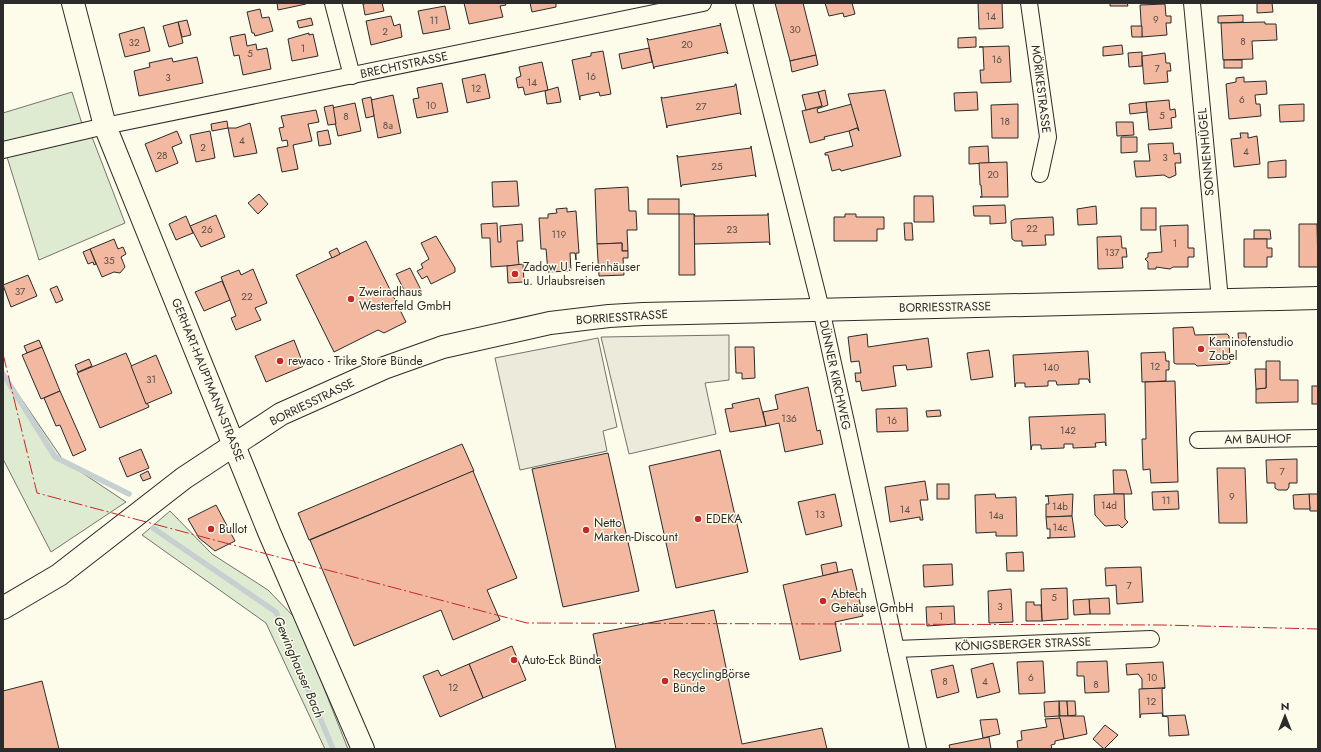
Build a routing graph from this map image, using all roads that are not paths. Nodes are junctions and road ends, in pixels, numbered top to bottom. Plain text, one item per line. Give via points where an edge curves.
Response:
1 (73, 3) edge
2 (333, 3) edge
3 (703, 3) edge
4 (744, 3) edge
5 (1029, 3) edge
6 (1192, 3) edge
7 (352, 76) junction
8 (105, 126) junction
9 (3, 150) edge
10 (1040, 174) dead end
11 (1318, 298) edge
12 (1220, 300) junction
13 (821, 309) junction
14 (1318, 438) edge
15 (1198, 440) dead end
16 (234, 444) junction
17 (3, 608) edge
18 (1151, 639) dead end
19 (896, 649) junction
20 (363, 749) edge
21 (918, 749) edge

1 - 8 main road, GERHART-HAUPTMANN-STRASSE
2 - 7 street
3 - 7 street, BRECHTSTRASSE
4 - 13 street, DÜNNER KIRCHWEG
5 - 10 street, MÖRIKESTRASSE via 1048,137
6 - 12 street, SONNENHÜGEL
7 - 8 street, BRECHTSTRASSE
8 - 9 street, BRECHTSTRASSE
8 - 16 main road, GERHART-HAUPTMANN-STRASSE
11 - 12 main road, BORRIESSTRASSE
12 - 13 main road, BORRIESSTRASSE
13 - 16 main road, BORRIESSTRASSE via 609,316 550,323 497,334 443,347 384,368 281,414
13 - 19 street, DÜNNER KIRCHWEG
14 - 15 street, AM BAUHOF
16 - 17 main road, BORRIESSTRASSE via 184,478 59,575
16 - 20 main road, GERHART-HAUPTMANN-STRASSE
18 - 19 street, KÖNIGSBERGER STRASSE
19 - 21 street, DÜNNER KIRCHWEG

